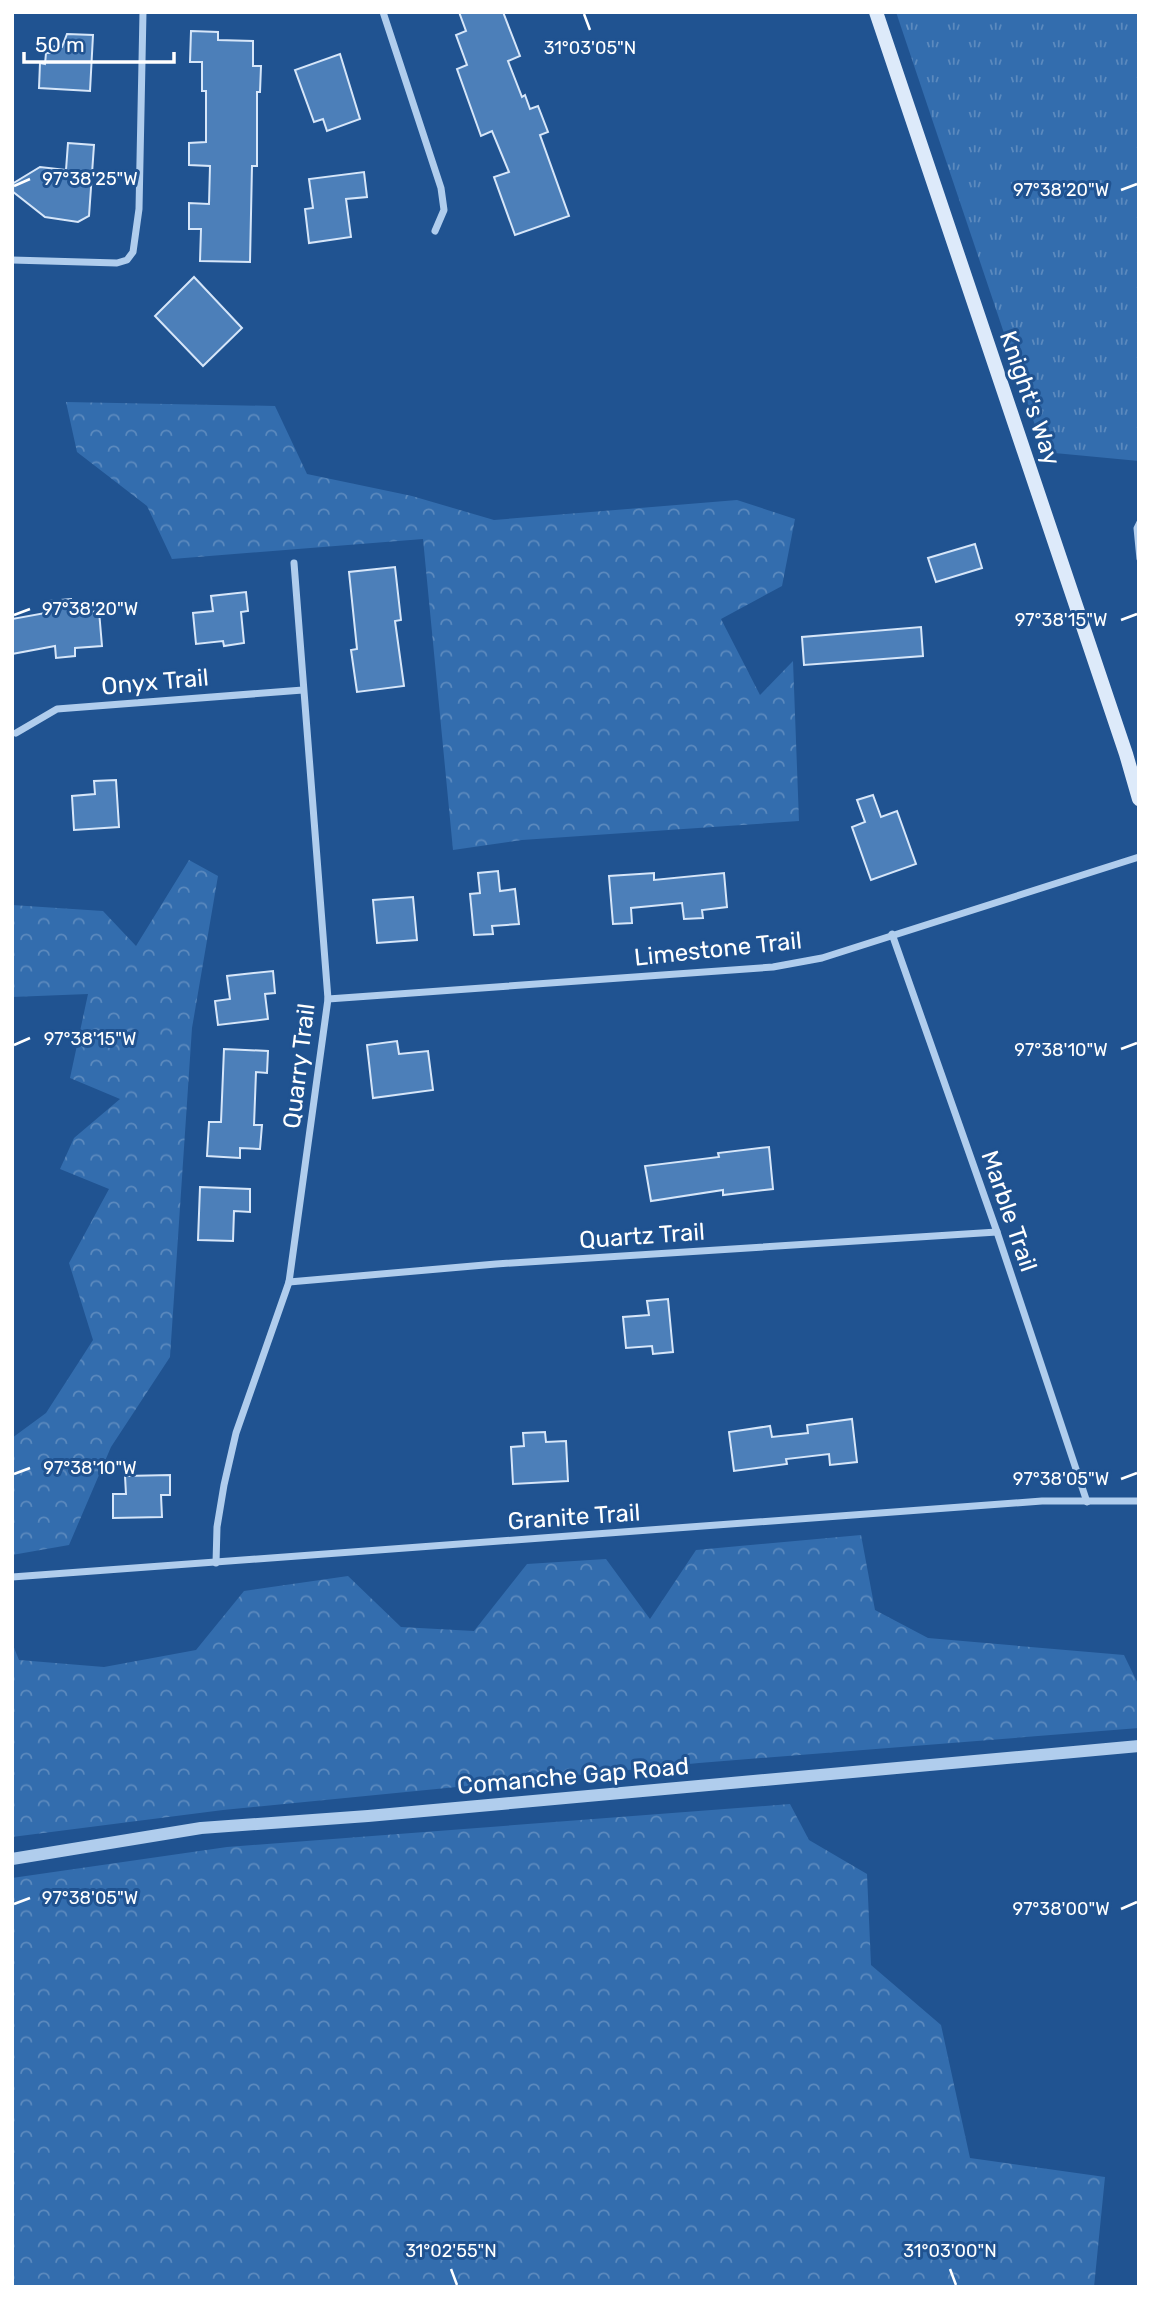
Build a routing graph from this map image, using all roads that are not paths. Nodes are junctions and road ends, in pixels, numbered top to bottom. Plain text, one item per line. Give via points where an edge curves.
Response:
1 (143, 12) edge
2 (383, 12) edge
3 (876, 12) edge
4 (435, 231) dead end
5 (12, 260) edge
6 (1139, 522) edge
7 (1139, 559) edge
8 (294, 563) dead end
9 (303, 690) junction
10 (16, 733) dead end
11 (1133, 752) edge
12 (1139, 799) edge
13 (1139, 858) edge
14 (892, 934) junction
15 (328, 999) junction
16 (997, 1232) junction
17 (289, 1282) junction
18 (1139, 1501) edge
19 (1087, 1502) junction
20 (216, 1563) junction
21 (12, 1577) edge
22 (1139, 1746) edge
23 (12, 1859) edge

1 - 5 street via 139,209 133,253 117,263
2 - 4 street via 442,188 444,210
3 - 11 main road, Knight's Way
6 - 7 lane
8 - 9 street, Quarry Trail
9 - 10 street, Onyx Trail via 57,709
9 - 15 street, Quarry Trail
11 - 12 main road, Knight's Way
13 - 14 street, Limestone Trail
14 - 15 street, Limestone Trail via 822,958 773,967
14 - 16 street, Marble Trail
15 - 17 street, Quarry Trail
16 - 17 street, Quartz Trail
16 - 19 street, Marble Trail
17 - 20 street, Quarry Trail via 236,1433 217,1527
18 - 19 street, Granite Trail
19 - 20 street, Granite Trail via 1042,1501
20 - 21 street, Granite Trail
22 - 23 street, Comanche Gap Road via 201,1828

